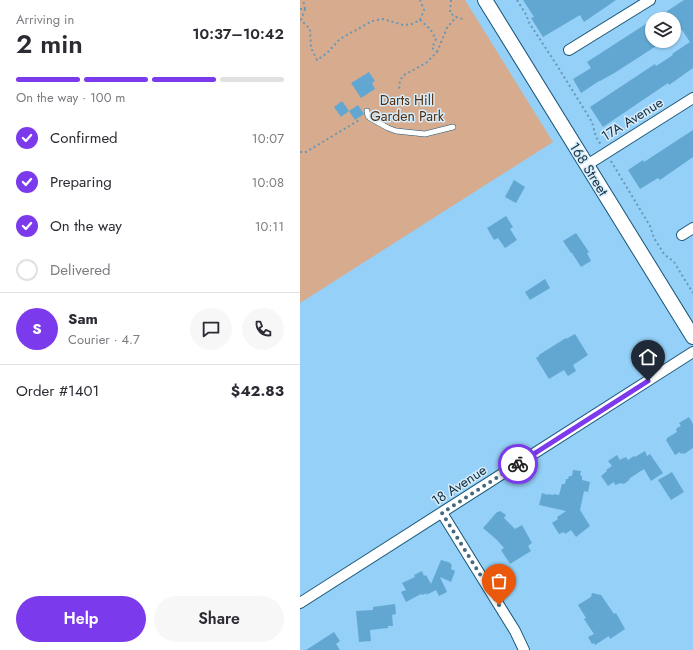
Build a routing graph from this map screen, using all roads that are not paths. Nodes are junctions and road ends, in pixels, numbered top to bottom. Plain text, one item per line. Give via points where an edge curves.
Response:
1 (485, 0) edge
2 (650, 0) edge
3 (570, 50) dead end
4 (693, 98) edge
5 (367, 113) road end
6 (453, 127) dead end
7 (587, 165) junction
8 (693, 228) edge
9 (682, 235) dead end
10 (693, 337) edge
11 (693, 352) edge
12 (442, 513) junction
13 (300, 603) edge
14 (524, 650) edge

1 - 7 main road, 168 Street
2 - 3 street
4 - 7 street, 17A Avenue
5 - 6 lane via 396,131 425,134
7 - 10 main road, 168 Street
8 - 9 street
11 - 12 street, 18 Avenue
12 - 13 street, 18 Avenue
12 - 14 street via 515,631

